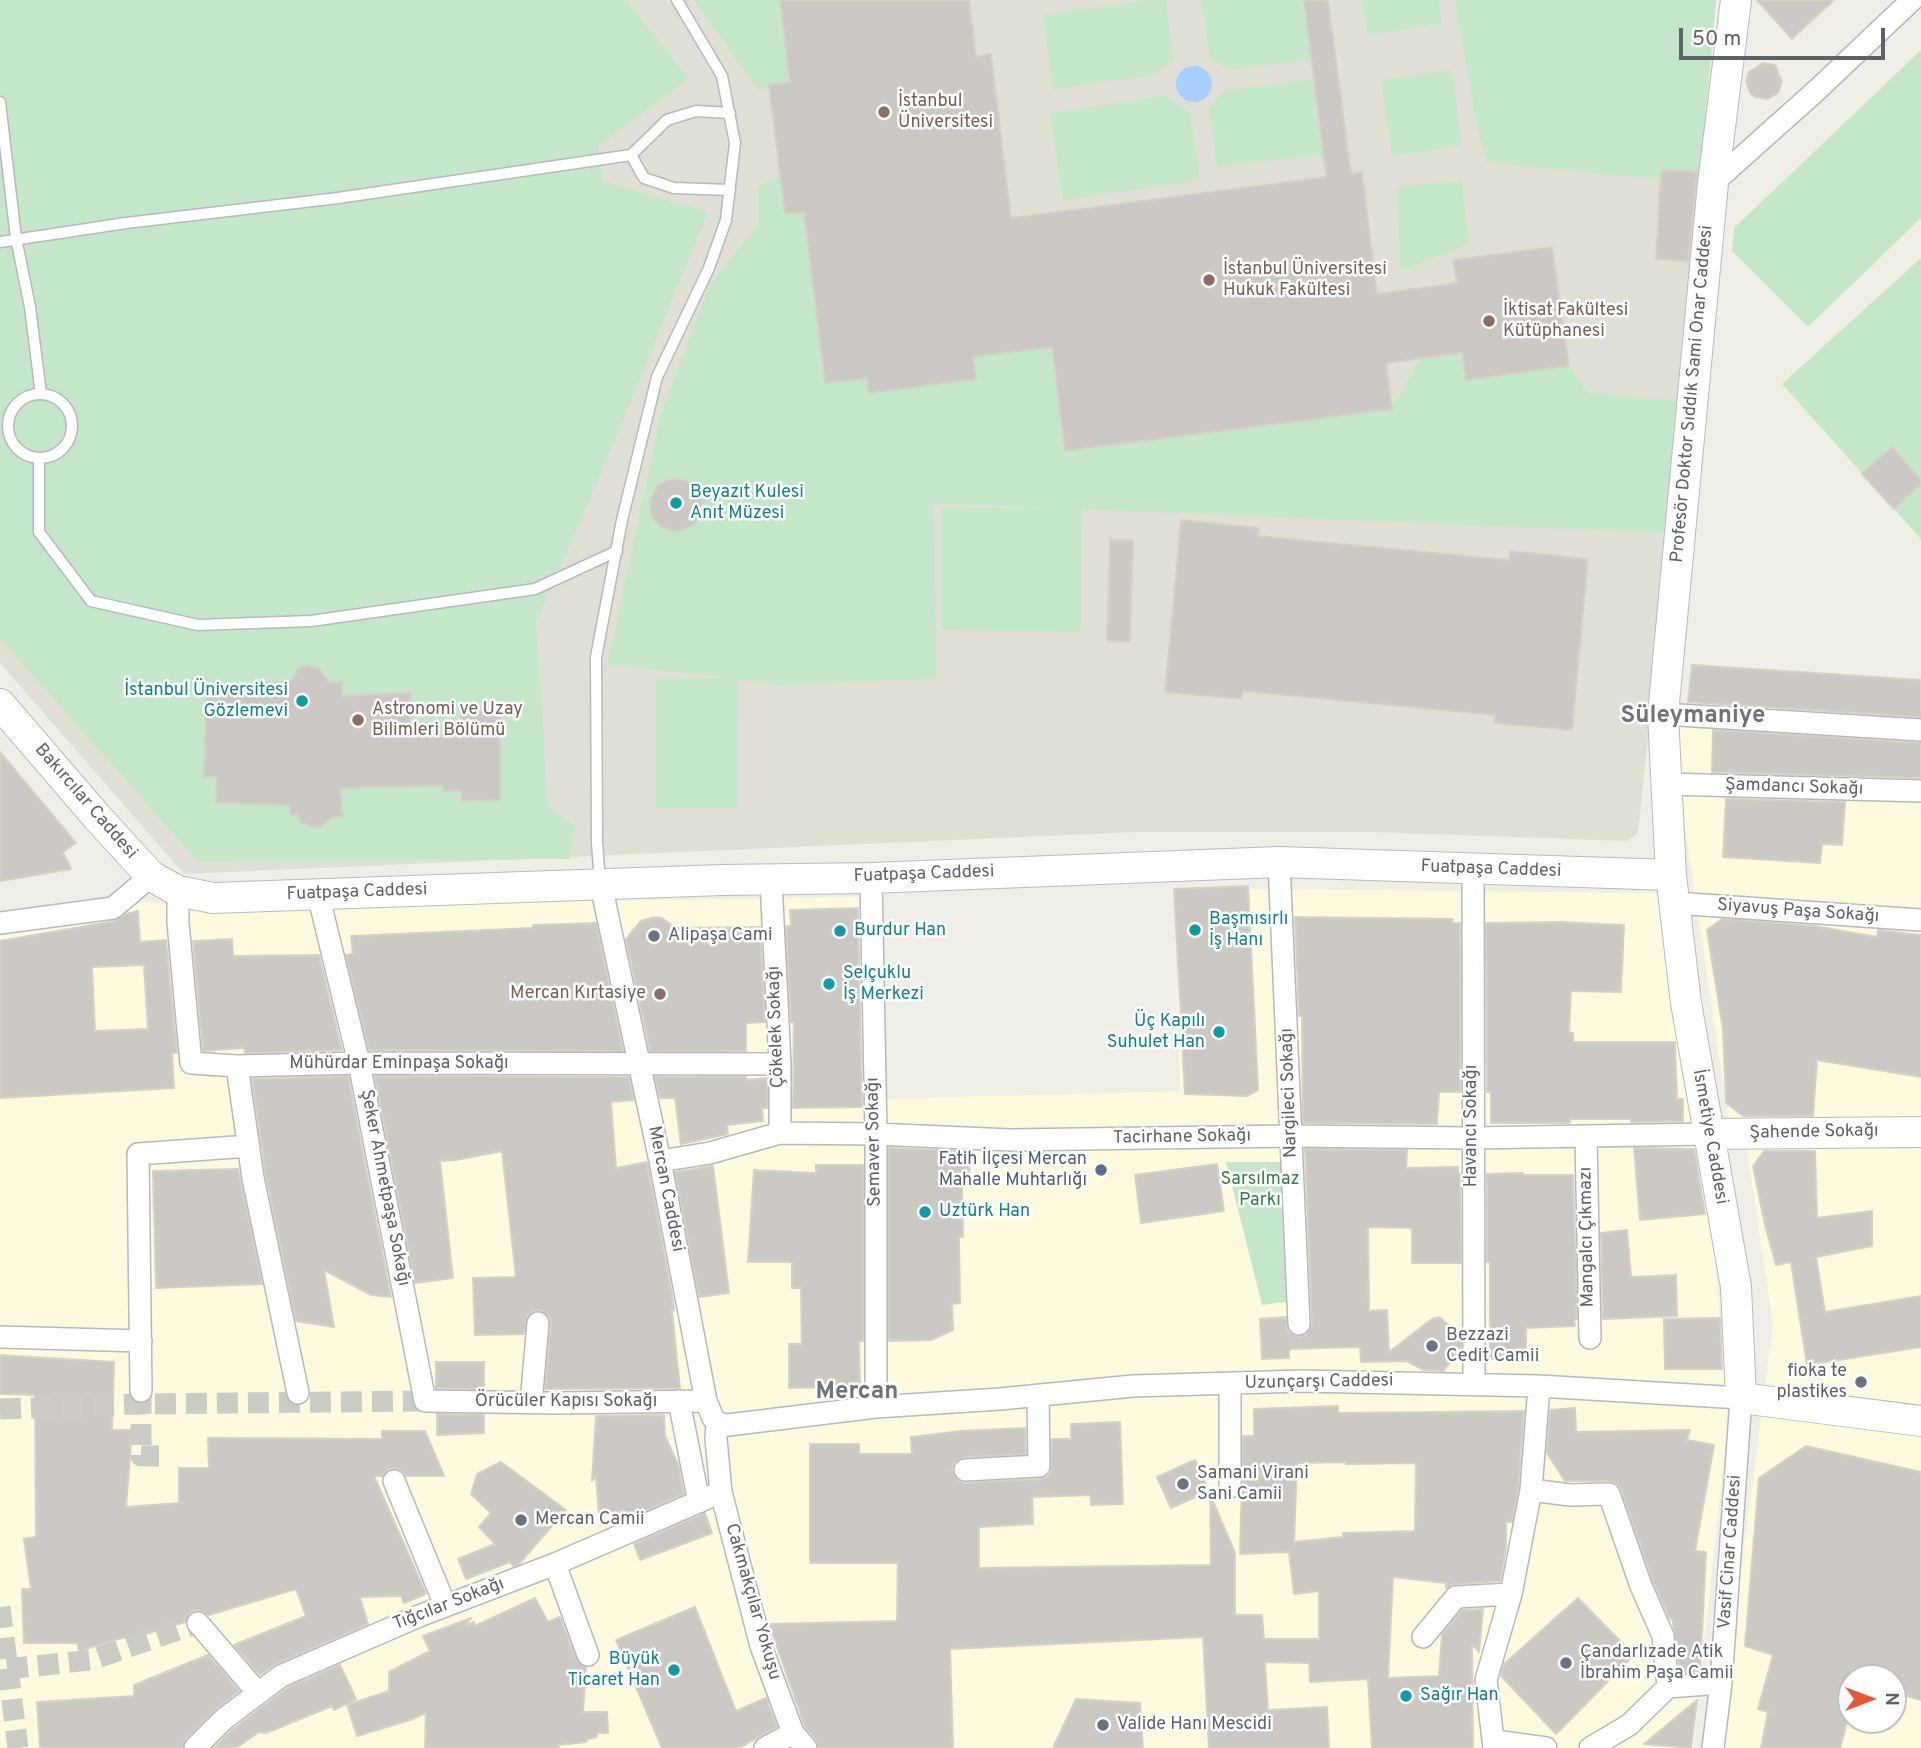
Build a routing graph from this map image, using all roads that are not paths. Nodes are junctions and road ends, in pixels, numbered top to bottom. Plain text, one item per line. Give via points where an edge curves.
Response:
1 (677, 0) edge
2 (1736, 0) edge
3 (1912, 0) edge
4 (0, 102) edge
5 (730, 113) junction
6 (631, 155) junction
7 (1713, 183) junction
8 (730, 190) junction
9 (16, 238) junction
10 (0, 242) edge
11 (41, 394) junction
12 (4, 429) edge
13 (39, 459) junction
14 (617, 551) junction
15 (0, 704) edge
16 (1663, 714) junction
17 (1921, 730) edge
18 (1668, 784) junction
19 (1921, 791) edge
20 (1279, 862) junction
21 (1473, 870) junction
22 (151, 876) junction
23 (871, 878) junction
24 (771, 880) junction
25 (601, 886) junction
26 (1673, 889) junction
27 (178, 891) junction
28 (318, 894) junction
29 (1921, 920) edge
30 (0, 923) edge
31 (359, 1063) junction
32 (640, 1064) junction
33 (780, 1064) junction
34 (237, 1066) junction
35 (1921, 1132) edge
36 (780, 1133) junction
37 (876, 1134) junction
38 (1707, 1134) junction
39 (1292, 1136) junction
40 (1586, 1137) junction
41 (1472, 1138) junction
42 (248, 1146) junction
43 (660, 1161) junction
44 (538, 1322) dead end
45 (1299, 1324) dead end
46 (0, 1336) edge
47 (1590, 1338) dead end
48 (141, 1340) junction
49 (1474, 1383) junction
50 (1230, 1384) junction
51 (1539, 1385) junction
52 (141, 1391) tunnel mouth
53 (298, 1393) dead end
54 (1038, 1395) junction
55 (1741, 1398) junction
56 (425, 1401) joint
57 (679, 1401) junction
58 (706, 1401) junction
59 (531, 1403) junction
60 (876, 1407) junction
61 (1921, 1421) edge
62 (717, 1423) junction
63 (965, 1470) dead end
64 (394, 1481) dead end
65 (1230, 1487) dead end
66 (1531, 1490) junction
67 (722, 1492) junction
68 (699, 1502) junction
69 (555, 1564) junction
70 (1511, 1594) junction
71 (446, 1605) junction
72 (198, 1623) dead end
73 (1423, 1637) dead end
74 (588, 1656) dead end
75 (1721, 1683) junction
76 (1668, 1687) junction
77 (258, 1693) junction
78 (799, 1740) edge
79 (1494, 1745) edge
80 (195, 1748) edge
81 (765, 1748) edge
82 (1546, 1748) edge
83 (1590, 1748) edge
84 (1713, 1748) edge

1 - 5 lane via 722,76
2 - 7 main road, Profesör Doktor Sıddık Sami Onar Caddesi
3 - 7 street
4 - 9 lane
5 - 6 lane via 696,111 667,120
5 - 8 lane via 735,143
6 - 8 lane via 644,178 674,188
6 - 9 lane
7 - 16 main road, Profesör Doktor Sıddık Sami Onar Caddesi
8 - 14 lane via 726,220 709,268 657,377
9 - 10 lane
9 - 11 lane
11 - 12 lane via 18,402
11 - 13 lane via 62,403 69,412 72,431 63,449
12 - 13 lane via 14,447
13 - 14 lane via 39,532 91,601 198,625 311,621 535,589
14 - 25 lane via 596,657
15 - 22 main road, Bakırcılar Caddesi
16 - 17 street
16 - 18 main road, Profesör Doktor Sıddık Sami Onar Caddesi
18 - 19 street, Şamdancı Sokağı
18 - 26 main road, Profesör Doktor Sıddık Sami Onar Caddesi
20 - 21 main road, Fuatpaşa Caddesi
20 - 23 main road, Fuatpaşa Caddesi
20 - 39 street, Nargileci Sokağı
21 - 26 main road, Fuatpaşa Caddesi
21 - 41 street, Havancı Sokağı
22 - 27 main road, Bakırcılar Caddesi
22 - 30 street via 113,908
23 - 24 main road, Fuatpaşa Caddesi
23 - 37 street, Semaver Sokağı
24 - 25 main road, Fuatpaşa Caddesi
24 - 33 street, Çökelek Sokağı
25 - 28 main road, Fuatpaşa Caddesi
25 - 32 street, Mercan Caddesi
26 - 29 street, Siyavuş Paşa Sokağı
26 - 38 main road, İsmetiye Caddesi
27 - 28 main road, Fuatpaşa Caddesi via 213,898
27 - 34 street, Mühürdar Eminpaşa Sokağı via 191,1063
28 - 31 street, Şeker Ahmetpaşa Sokağı
31 - 32 street, Mühürdar Eminpaşa Sokağı
31 - 34 street, Mühürdar Eminpaşa Sokağı
31 - 56 street, Şeker Ahmetpaşa Sokağı
32 - 33 street, Mühürdar Eminpaşa Sokağı
32 - 43 street, Mercan Caddesi
33 - 36 street, Çökelek Sokağı
34 - 42 street
35 - 38 main road, Şahende Sokağı
36 - 37 street, Tacirhane Sokağı
36 - 43 street, Tacirhane Sokağı via 710,1153
37 - 39 street, Tacirhane Sokağı via 1010,1140
37 - 60 street, Semaver Sokağı
38 - 40 street, Tacirhane Sokağı
38 - 55 main road, İsmetiye Caddesi via 1736,1287
39 - 41 street, Tacirhane Sokağı
39 - 45 street, Nargileci Sokağı
40 - 41 street, Tacirhane Sokağı
40 - 47 street, Mangalcı Çıkmazı
41 - 49 street, Havancı Sokağı
42 - 48 street via 138,1154
42 - 53 street
43 - 58 street, Mercan Caddesi
44 - 59 street
46 - 48 street
48 - 52 street
49 - 50 street, Uzunçarşı Caddesi
49 - 51 street, Uzunçarşı Caddesi
50 - 54 street, Uzunçarşı Caddesi via 1133,1386
50 - 65 street
51 - 55 street, Uzunçarşı Caddesi
51 - 66 street
54 - 60 street, Uzunçarşı Caddesi
54 - 63 street via 1040,1466
55 - 61 main road, Uzunçarşı Caddesi
55 - 75 street, Vasif Cinar Caddesi
56 - 59 street, Örücüler Kapısı Sokağı
57 - 58 street, Örücüler Kapısı Sokağı
57 - 59 street, Örücüler Kapısı Sokağı
57 - 68 street
58 - 62 street, Mercan Caddesi
60 - 62 street, Uzunçarşı Caddesi
62 - 67 street, Mercan Caddesi
64 - 71 street
66 - 70 street
66 - 76 street via 1609,1494 1663,1636
67 - 68 street, Tığcılar Sokağı
67 - 78 street, Cakmakçılar Yokuşu via 761,1646
68 - 69 street, Tığcılar Sokağı
69 - 71 street, Tığcılar Sokağı
69 - 74 street
70 - 73 street via 1456,1597
70 - 79 street via 1486,1680
71 - 77 street, Tığcılar Sokağı via 281,1676
72 - 77 street
75 - 76 street
75 - 84 street, Vasif Cinar Caddesi
76 - 83 street via 1629,1725
77 - 80 street, Tığcılar Sokağı
78 - 81 street
79 - 82 street

